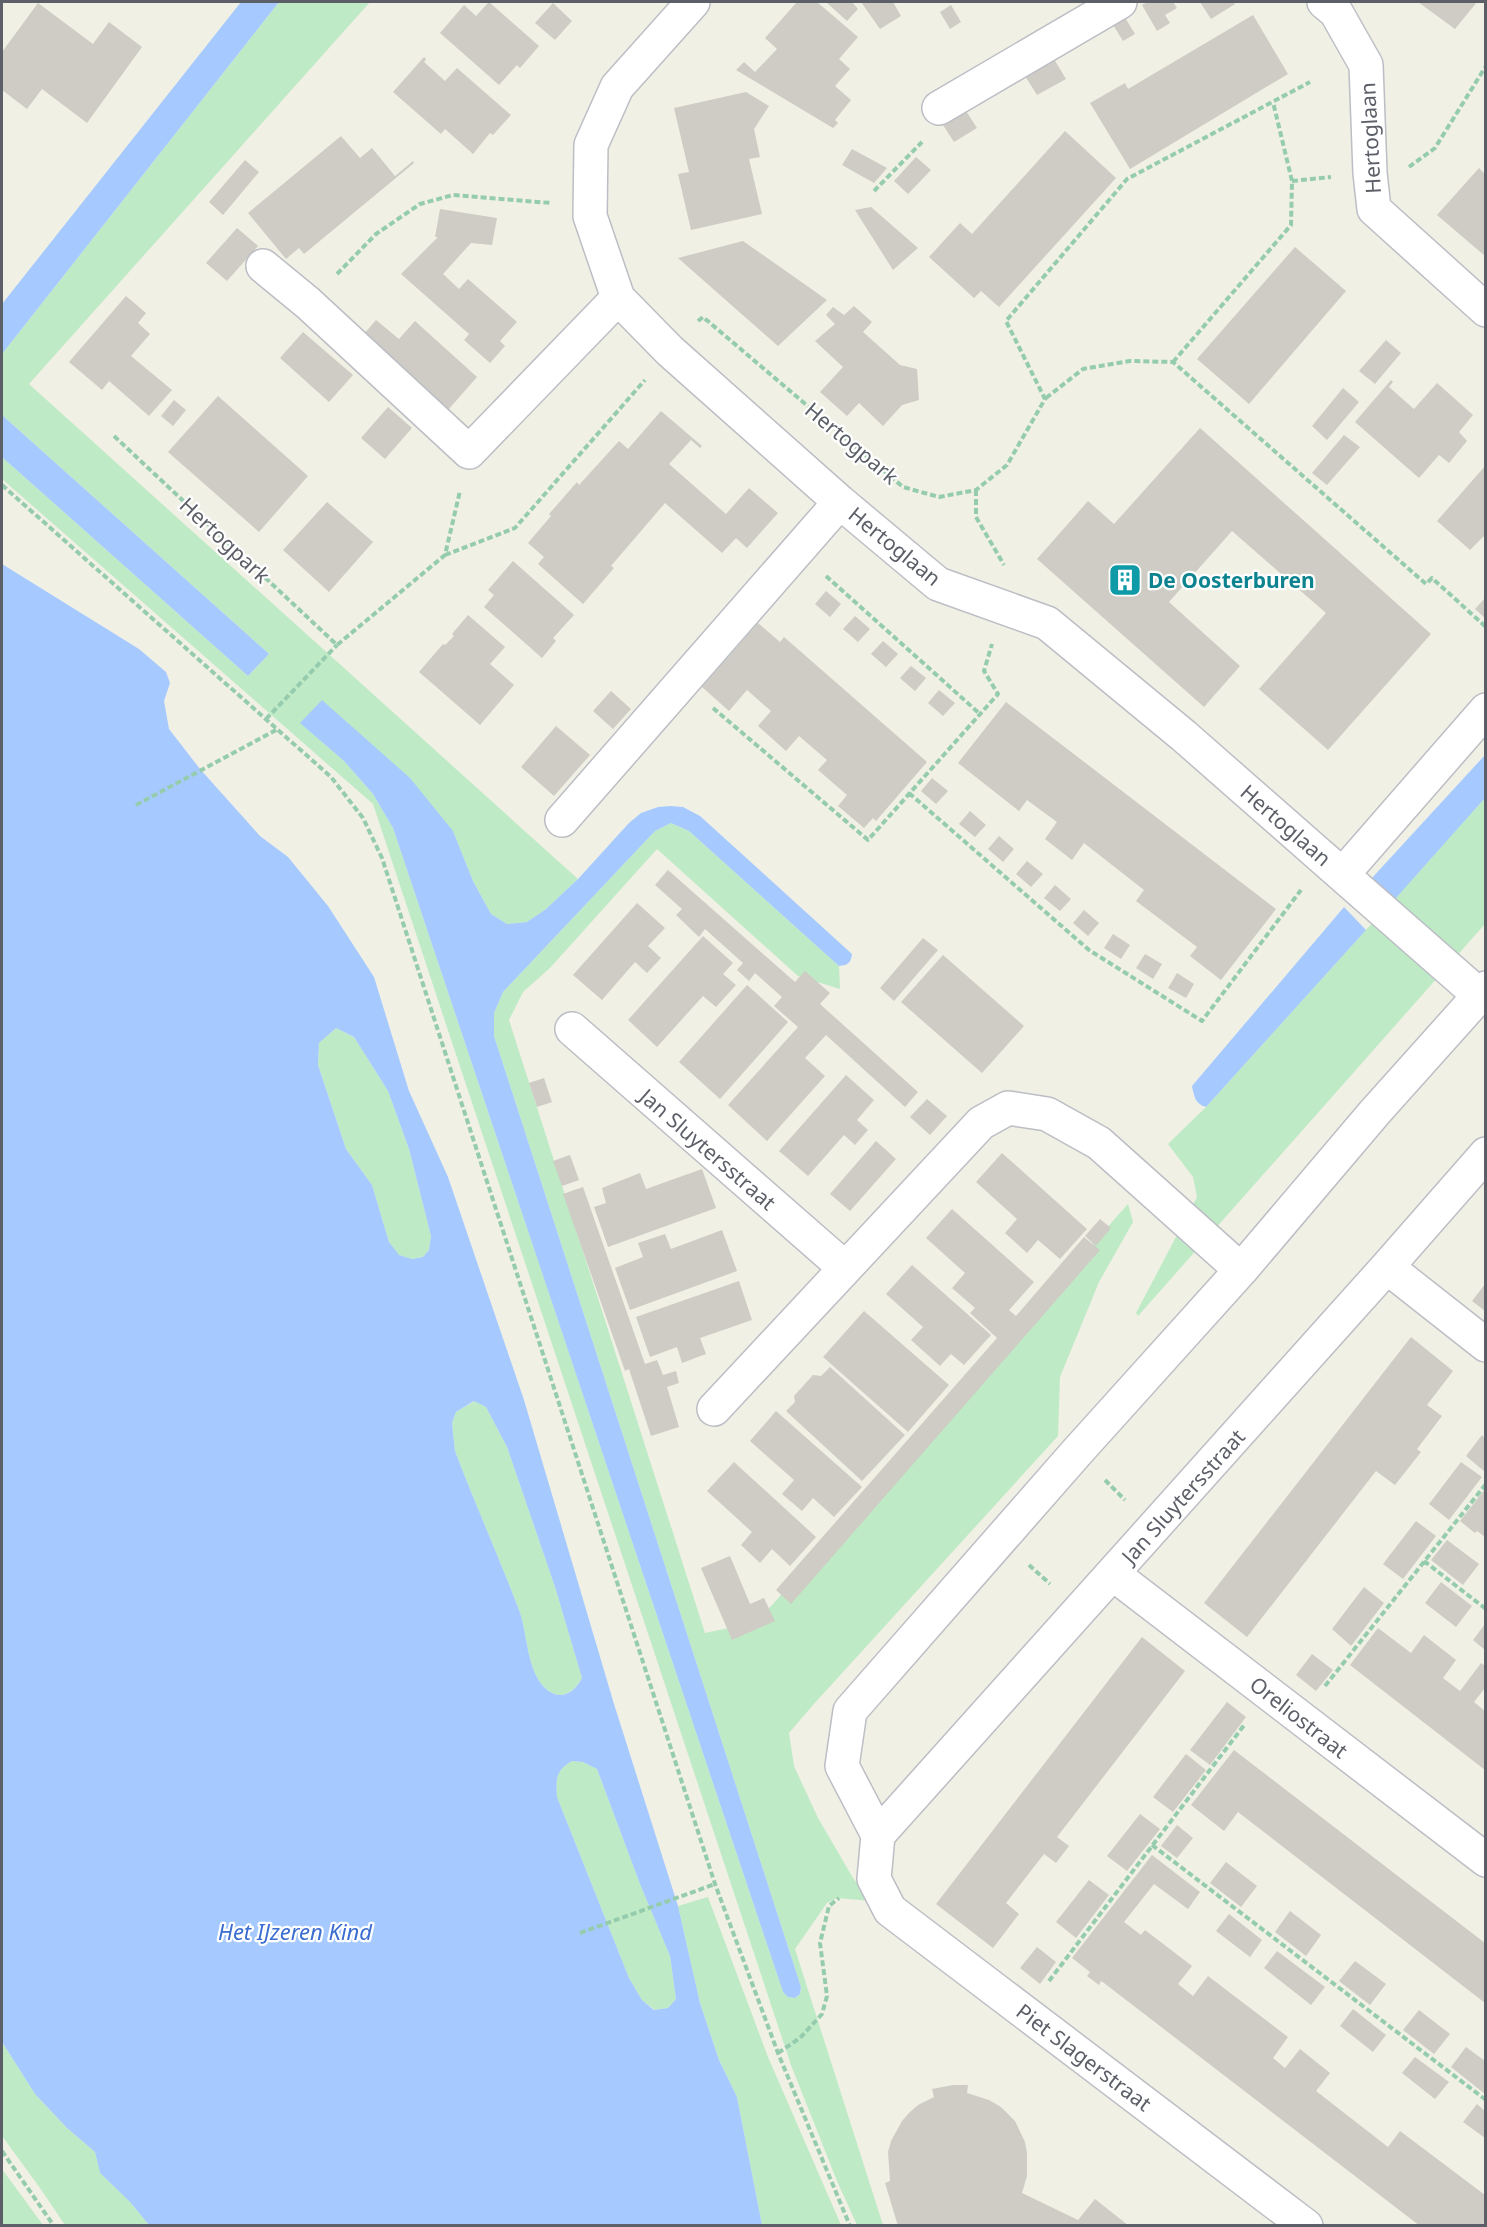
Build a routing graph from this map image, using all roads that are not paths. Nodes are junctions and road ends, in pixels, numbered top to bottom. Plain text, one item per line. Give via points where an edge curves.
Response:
1 (693, 2) edge
2 (1120, 2) edge
3 (1324, 2) edge
4 (939, 108) road end
5 (263, 266) dead end
6 (618, 298) junction
7 (1485, 310) edge
8 (840, 502) junction
9 (1485, 710) edge
10 (562, 820) dead end
11 (1334, 867) junction
12 (1482, 991) edge
13 (572, 1029) dead end
14 (1485, 1154) edge
15 (1387, 1267) junction
16 (845, 1268) junction
17 (1241, 1270) junction
18 (1485, 1345) edge
19 (714, 1409) dead end
20 (1113, 1574) junction
21 (878, 1835) junction
22 (1485, 1860) edge
23 (1306, 2226) edge

1 - 6 street, Hertoglaan via 617,87 591,145 590,216
2 - 4 street
3 - 7 street, Hertoglaan via 1336,12 1366,65 1374,209
5 - 6 street via 469,452
6 - 8 street, Hertoglaan via 670,351
8 - 10 street
8 - 11 street, Hertoglaan via 938,584 1047,624 1184,736
9 - 11 street
11 - 12 street, Hertoglaan
12 - 17 street
13 - 16 street, Jan Sluytersstraat
14 - 15 street, Jan Sluytersstraat
15 - 18 street
15 - 20 street, Jan Sluytersstraat
16 - 17 street via 981,1123 1008,1108 1047,1114 1099,1143
16 - 19 street
17 - 21 street via 850,1711 842,1766
20 - 21 street, Jan Sluytersstraat
20 - 22 street, Oreliostraat
21 - 23 street, Piet Slagerstraat via 874,1880 890,1910

